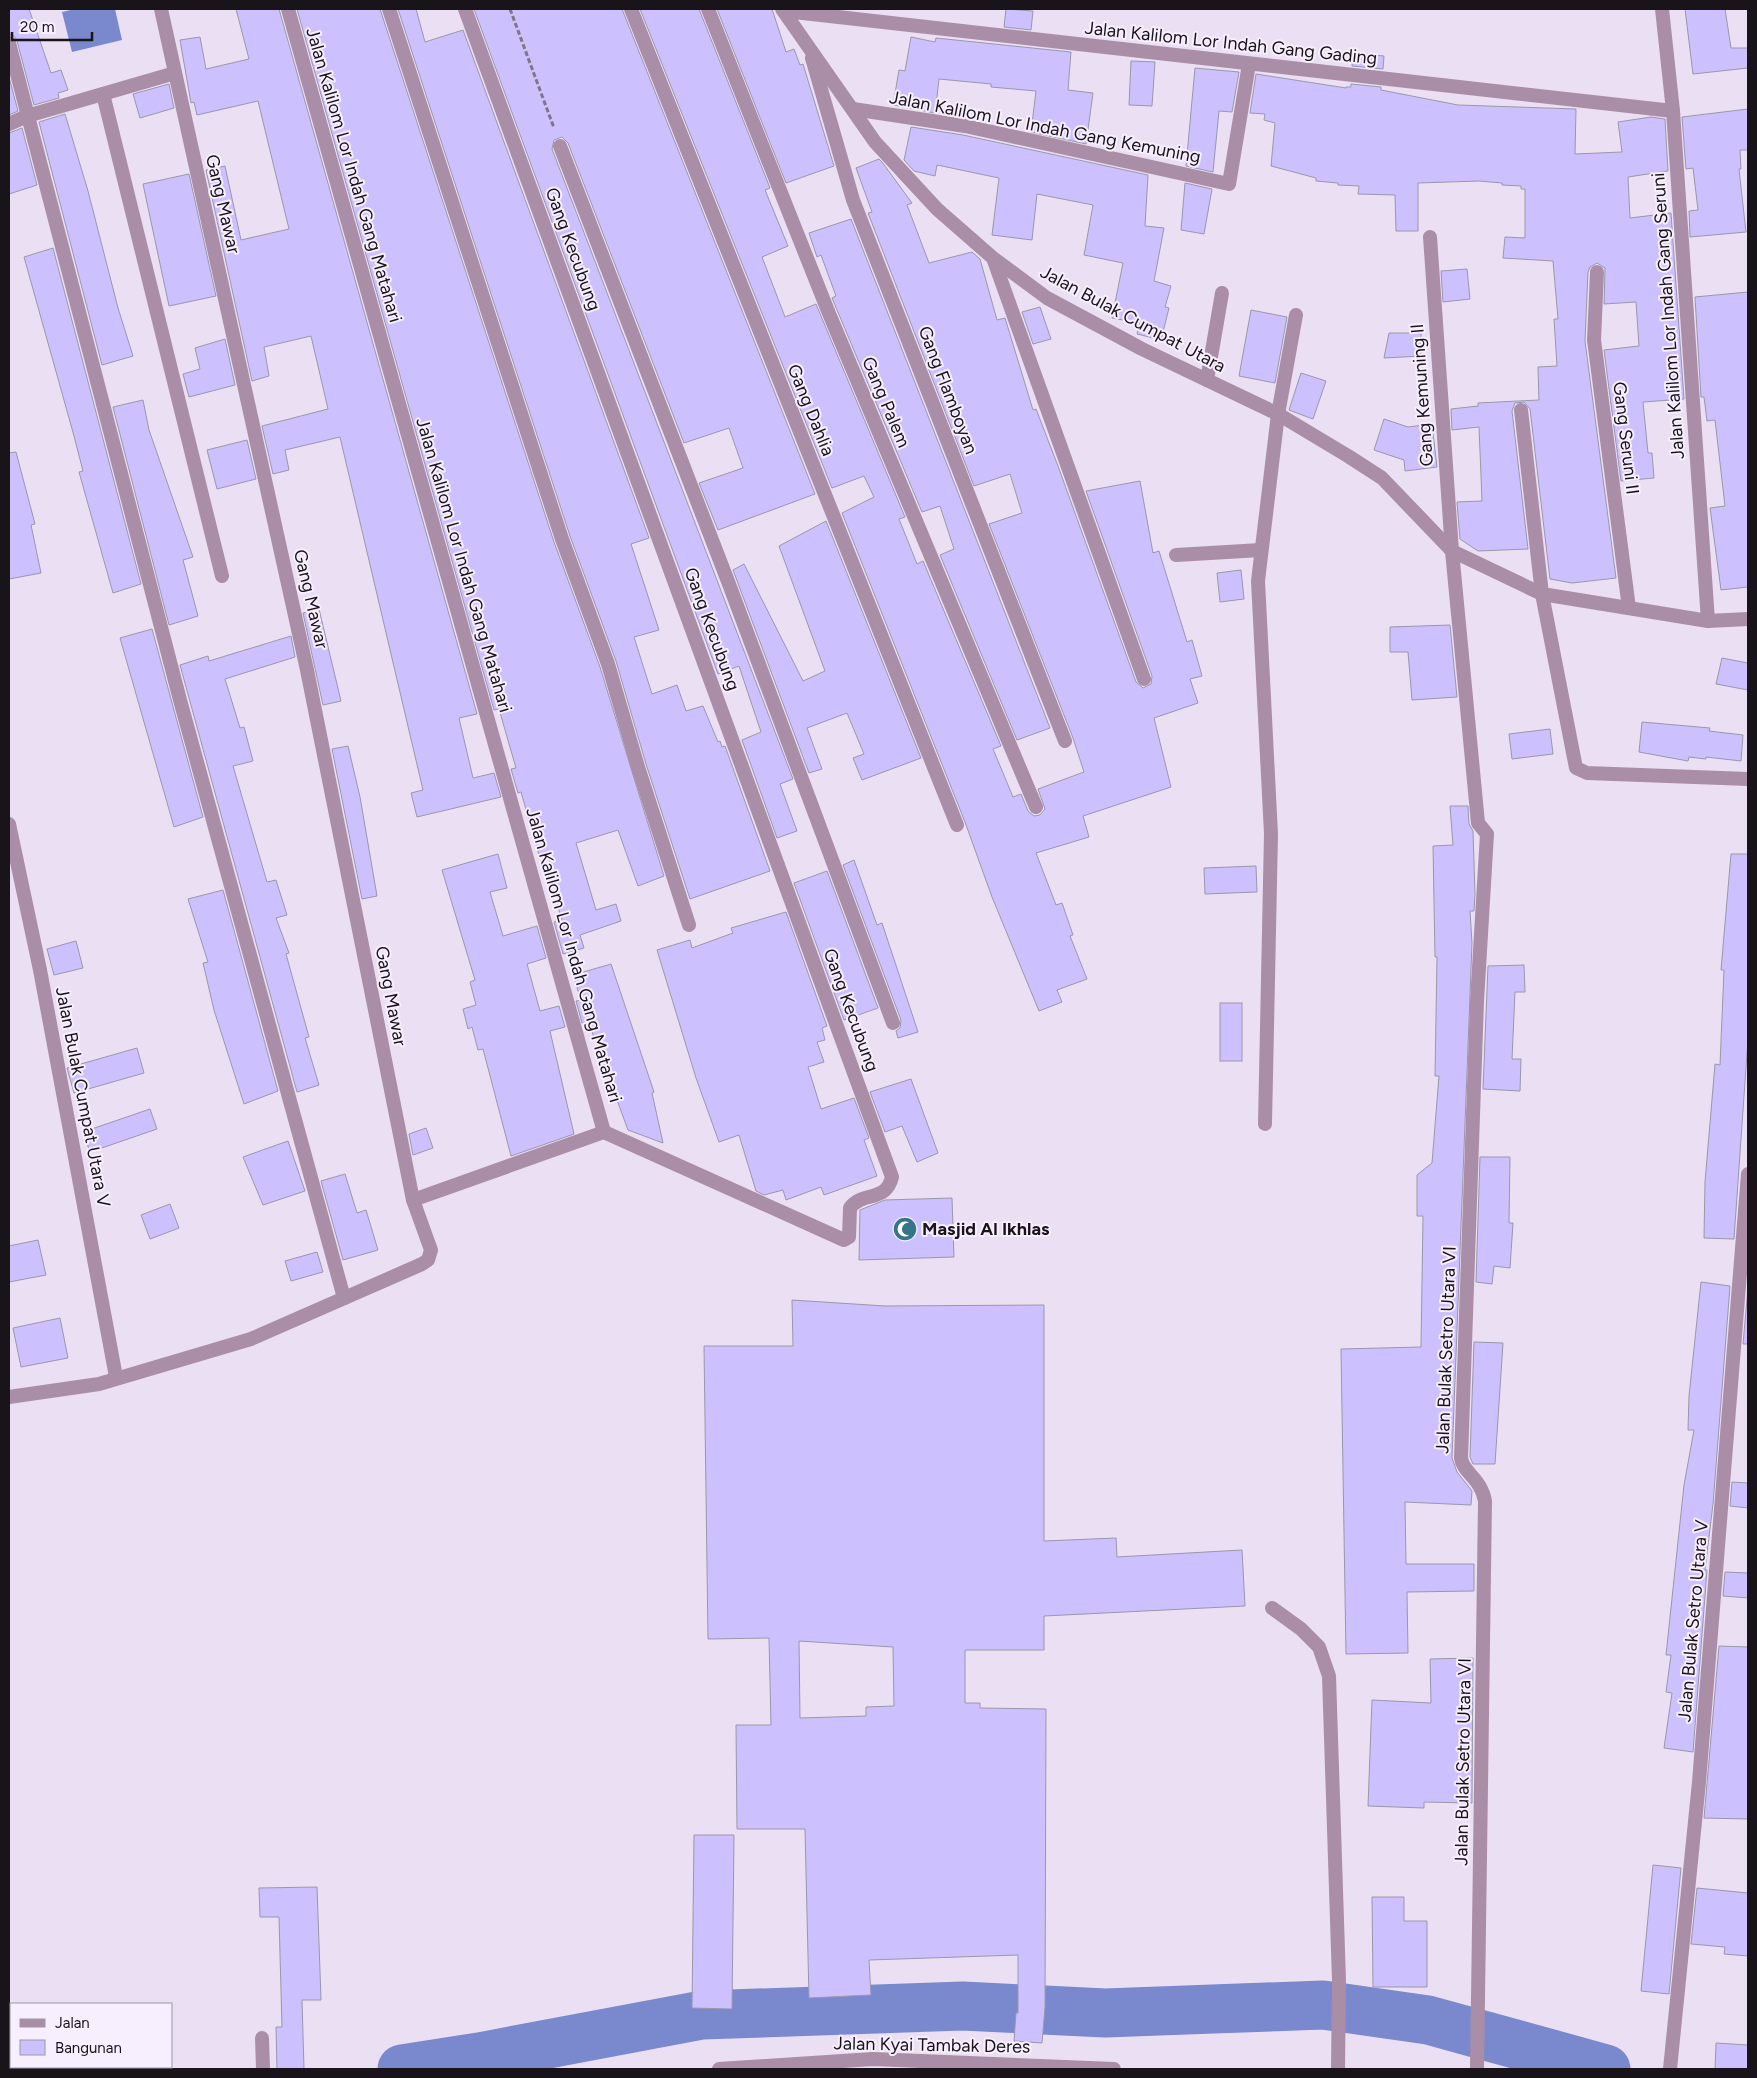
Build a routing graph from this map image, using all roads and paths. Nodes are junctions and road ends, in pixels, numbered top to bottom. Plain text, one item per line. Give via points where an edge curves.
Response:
1 (161, 9) edge
2 (288, 9) edge
3 (389, 9) edge
4 (465, 9) edge
5 (510, 9) edge
6 (631, 9) edge
7 (708, 9) edge
8 (1662, 9) edge
9 (783, 10) edge
10 (9, 43) edge
11 (810, 48) junction
12 (1250, 64) junction
13 (175, 73) junction
14 (103, 94) junction
15 (853, 109) junction
16 (1673, 112) junction
17 (27, 116) junction
18 (9, 124) edge
19 (560, 146) joint
20 (1430, 237) dead end
21 (993, 258) junction
22 (1598, 272) dead end
23 (1222, 293) dead end
24 (1296, 316) dead end
25 (1207, 380) junction
26 (1521, 410) dead end
27 (1278, 414) junction
28 (1261, 550) junction
29 (1452, 551) junction
30 (1176, 555) dead end
31 (222, 576) dead end
32 (1542, 594) junction
33 (1629, 608) junction
34 (1748, 619) edge
35 (1708, 621) junction
36 (1144, 680) dead end
37 (1065, 741) dead end
38 (1748, 778) edge
39 (1036, 806) dead end
40 (9, 824) edge
41 (957, 825) dead end
42 (1487, 834) joint
43 (689, 925) dead end
44 (893, 1023) dead end
45 (1265, 1124) dead end
46 (604, 1132) junction
47 (1748, 1174) edge
48 (412, 1200) junction
49 (344, 1298) junction
50 (116, 1377) junction
51 (9, 1397) edge
52 (1272, 1608) dead end
53 (262, 2038) dead end
54 (1478, 2066) edge
55 (263, 2069) edge
56 (719, 2069) edge
57 (1114, 2069) edge
58 (1338, 2069) edge
59 (1670, 2069) edge

1 - 13 street, Gang Mawar
2 - 46 street, Jalan Kalilom Lor Indah Gang Matahari
3 - 43 street via 562,539 608,664
4 - 46 street, Gang Kecubung via 892,1177 890,1186 881,1194 852,1205 848,1237 844,1240
5 - 19 path
6 - 41 street, Gang Dahlia
7 - 39 street, Gang Palem via 836,330
8 - 16 street, Jalan Kalilom Lor Indah Gang Seruni
9 - 11 street, Jalan Bulak Cumpat Utara
9 - 12 street, Jalan Kalilom Lor Indah Gang Gading
10 - 17 street
11 - 15 street, Jalan Bulak Cumpat Utara
11 - 37 street, Gang Flamboyan via 853,200
12 - 15 street, Jalan Kalilom Lor Indah Gang Kemuning via 1229,184 965,126
12 - 16 street, Jalan Kalilom Lor Indah Gang Gading
13 - 14 street
13 - 48 street, Gang Mawar via 307,670
14 - 17 street
14 - 31 street
15 - 21 street, Jalan Bulak Cumpat Utara via 875,142 937,209
16 - 35 street, Jalan Kalilom Lor Indah Gang Seruni
17 - 18 street
17 - 49 street via 180,700
19 - 44 street via 729,584
20 - 29 street, Gang Kemuning II
21 - 25 street, Jalan Bulak Cumpat Utara via 1047,298
21 - 36 street
22 - 33 street, Gang Seruni II via 1594,340
23 - 25 street
24 - 27 street
25 - 27 street, Jalan Bulak Cumpat Utara
26 - 32 street
27 - 28 street
27 - 29 street, Jalan Bulak Cumpat Utara via 1382,478
28 - 30 street
28 - 45 street via 1258,581 1271,834
29 - 32 street
29 - 42 street, Gang Kemuning II via 1478,823
32 - 33 street
32 - 38 street via 1576,768 1587,773
33 - 35 street
34 - 35 street
40 - 50 street, Jalan Bulak Cumpat Utara V via 40,970
42 - 54 street, Jalan Bulak Setro Utara VI via 1477,1001 1461,1458 1479,1483 1485,1502
46 - 48 street
47 - 59 street, Jalan Bulak Setro Utara V via 1700,1772
48 - 49 street, Gang Mawar via 431,1250 428,1260
49 - 50 street, Gang Mawar via 250,1339
50 - 51 street, Gang Mawar via 99,1384
52 - 58 street via 1319,1647 1329,1676 1340,1996
53 - 55 street
56 - 57 street, Jalan Kyai Tambak Deres via 873,2059

